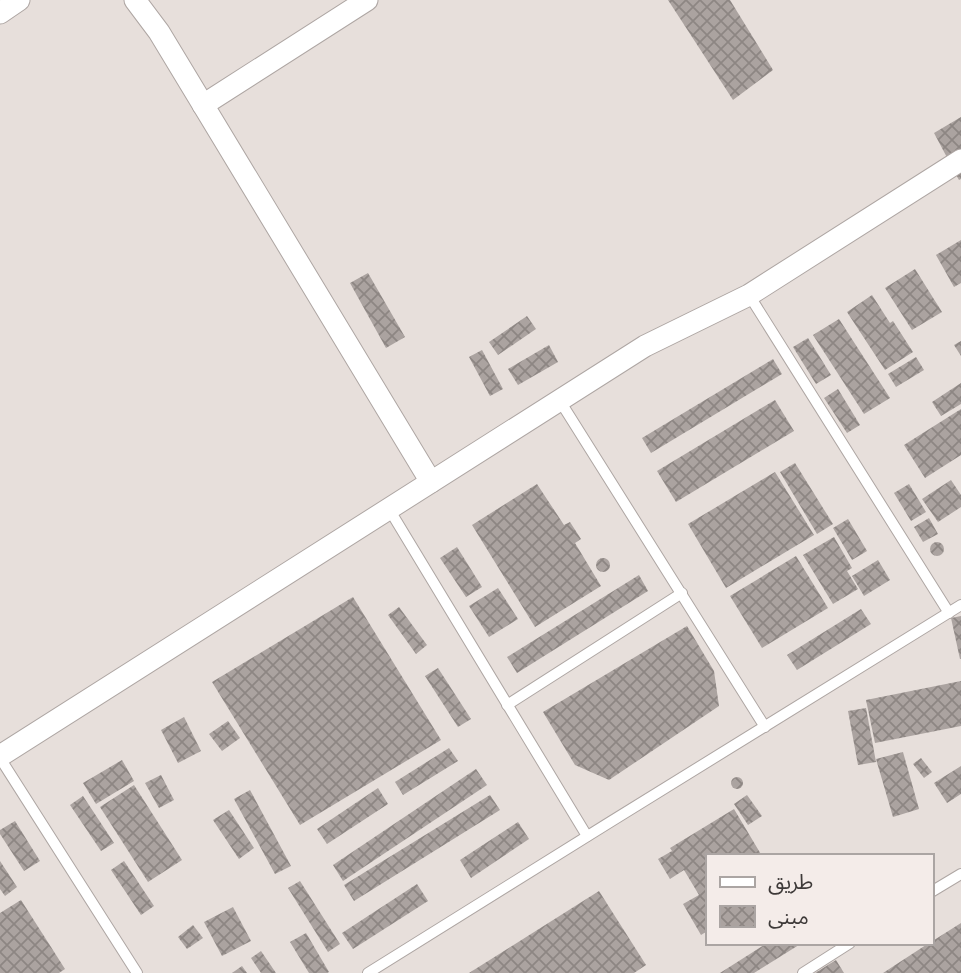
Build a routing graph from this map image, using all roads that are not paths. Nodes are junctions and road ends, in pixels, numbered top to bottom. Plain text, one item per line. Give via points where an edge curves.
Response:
1 (19, 0) edge
2 (135, 0) edge
3 (367, 0) edge
4 (0, 13) edge
5 (203, 105) junction
6 (961, 160) edge
7 (750, 295) junction
8 (560, 401) junction
9 (431, 482) junction
10 (389, 509) junction
11 (682, 593) junction
12 (961, 605) edge
13 (948, 613) junction
14 (507, 705) junction
15 (765, 727) junction
16 (0, 757) edge
17 (587, 836) junction
18 (961, 874) edge
19 (933, 891) edge
20 (847, 945) edge
21 (137, 973) edge
22 (368, 973) edge
23 (803, 973) edge

1 - 4 street
2 - 5 street
3 - 5 street
5 - 9 street
6 - 7 street
7 - 8 street via 645,346
7 - 13 lane
8 - 9 street
8 - 11 lane
9 - 10 street
10 - 14 lane
10 - 16 street
11 - 14 lane
11 - 15 lane
12 - 13 lane
13 - 15 lane
14 - 17 lane
15 - 17 lane
16 - 21 lane
17 - 22 lane
18 - 19 lane
20 - 23 lane

